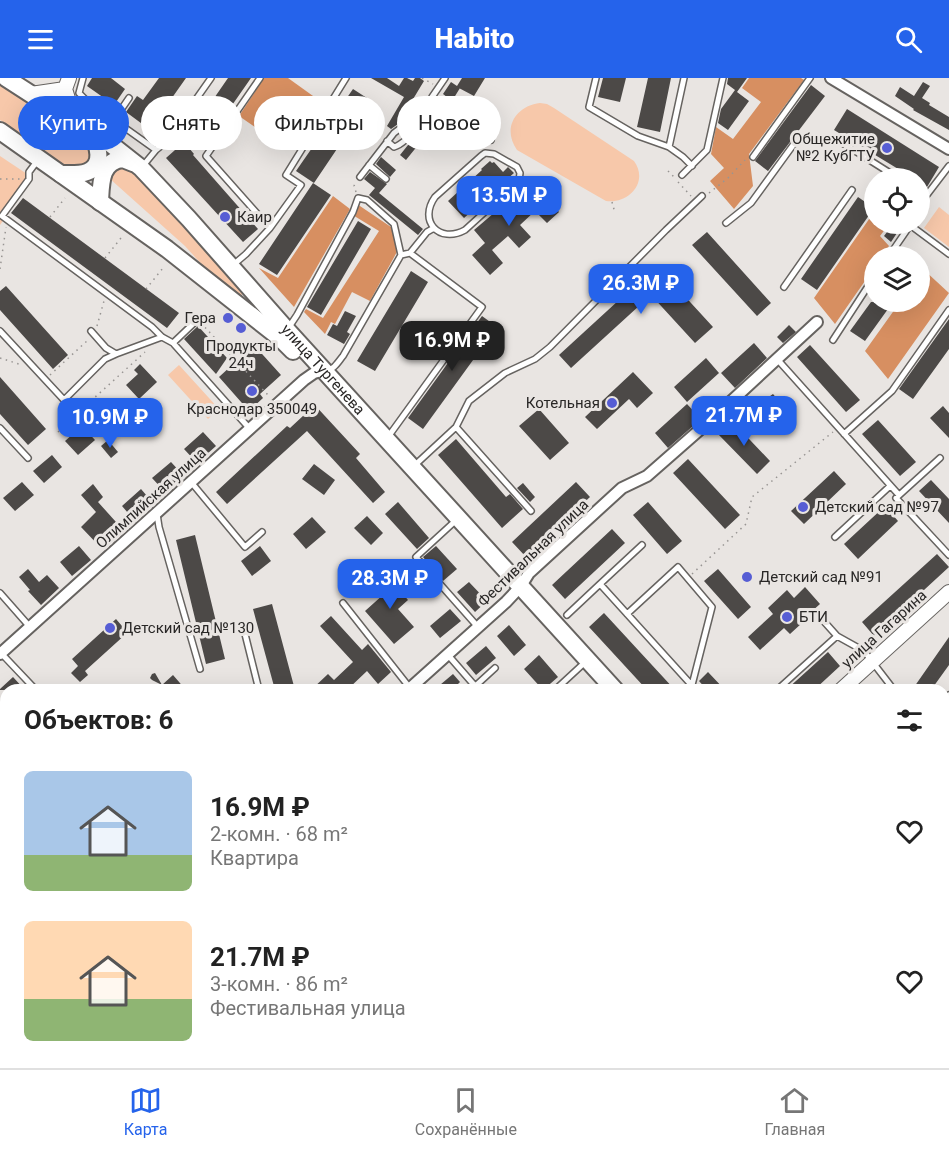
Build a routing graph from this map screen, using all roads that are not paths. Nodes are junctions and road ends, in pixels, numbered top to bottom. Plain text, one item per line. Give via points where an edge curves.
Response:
1 (6, 78) edge
2 (83, 78) edge
3 (211, 78) edge
4 (260, 78) edge
5 (346, 78) edge
6 (445, 78) edge
7 (596, 78) edge
8 (684, 78) edge
9 (723, 78) edge
10 (810, 78) edge
11 (831, 78) edge
12 (67, 84) edge
13 (31, 94) junction
14 (34, 96) edge
15 (82, 96) edge
16 (198, 96) edge
17 (433, 96) edge
18 (0, 131) edge
19 (397, 131) edge
20 (799, 137) dead end
21 (387, 141) junction
22 (841, 142) dead end
23 (397, 146) edge
24 (669, 147) junction
25 (949, 149) edge
26 (98, 150) edge
27 (118, 150) edge
28 (156, 150) edge
29 (39, 158) junction
30 (753, 158) road end
31 (369, 165) junction
32 (692, 166) junction
33 (949, 166) edge
34 (141, 168) junction
35 (882, 168) edge
36 (61, 174) junction
37 (682, 175) dead end
38 (360, 177) road end
39 (386, 179) dead end
40 (852, 189) dead end
41 (930, 191) edge
42 (704, 196) road end
43 (100, 202) junction
44 (726, 223) dead end
45 (270, 228) junction
46 (434, 228) junction
47 (923, 234) edge
48 (410, 253) junction
49 (949, 254) edge
50 (401, 255) junction
51 (231, 266) junction
52 (243, 280) junction
53 (784, 287) dead end
54 (864, 292) edge
55 (230, 299) junction
56 (949, 310) edge
57 (196, 321) road end
58 (817, 322) dead end
59 (287, 330) junction
60 (0, 332) edge
61 (93, 333) road end
62 (162, 337) junction
63 (833, 340) dead end
64 (173, 343) junction
65 (116, 354) junction
66 (777, 359) junction
67 (320, 371) junction
68 (64, 400) junction
69 (77, 414) road end
70 (456, 427) junction
71 (0, 428) edge
72 (250, 429) junction
73 (844, 434) junction
74 (387, 438) junction
75 (28, 458) dead end
76 (940, 458) dead end
77 (413, 467) junction
78 (191, 482) junction
79 (890, 486) junction
80 (899, 495) junction
81 (531, 511) dead end
82 (157, 513) junction
83 (452, 524) junction
84 (262, 532) dead end
85 (835, 537) dead end
86 (642, 545) dead end
87 (949, 555) edge
88 (600, 584) junction
89 (518, 589) junction
90 (949, 592) edge
91 (0, 593) edge
92 (342, 603) dead end
93 (627, 614) junction
94 (567, 615) dead end
95 (820, 617) dead end
96 (243, 626) dead end
97 (30, 627) junction
98 (478, 627) junction
99 (837, 636) junction
100 (0, 653) edge
101 (447, 654) junction
102 (872, 662) junction
103 (581, 666) junction
104 (495, 668) dead end
105 (200, 669) dead end
106 (30, 684) edge
107 (258, 684) edge
108 (405, 684) edge
109 (414, 684) edge
110 (470, 684) edge
111 (477, 684) edge
112 (562, 684) edge
113 (598, 684) edge
114 (609, 684) edge
115 (690, 684) edge
116 (695, 684) edge
117 (784, 684) edge
118 (848, 684) edge
119 (889, 684) edge

1 - 13 main road, улица Тургенева
2 - 15 lane via 79,93
3 - 16 lane
4 - 45 lane via 206,156
5 - 45 lane via 286,175 300,185
6 - 17 lane
7 - 24 lane via 589,107 638,136
8 - 24 lane
9 - 32 lane via 706,150
10 - 30 lane
11 - 25 street
12 - 13 street
13 - 14 main road, улица Тургенева
18 - 29 main road, улица Тургенева
19 - 21 lane
20 - 44 lane via 750,204
21 - 23 lane
21 - 31 lane
22 - 35 lane
24 - 32 lane
26 - 36 main road via 94,167 86,172
27 - 34 main road, улица Тургенева
28 - 34 lane
29 - 36 main road, улица Тургенева
29 - 62 lane via 2,216
31 - 38 lane
31 - 39 lane
32 - 37 lane
33 - 41 lane
34 - 43 main road via 123,159 114,160 101,179
34 - 51 main road, улица Тургенева
36 - 43 main road, улица Тургенева
40 - 53 lane
42 - 70 lane via 550,347 505,373 469,401
43 - 55 main road, улица Тургенева
45 - 51 lane
46 - 46 lane via 429,221 430,204 481,156 494,154 520,170 519,181 465,230 449,236
46 - 48 lane
47 - 49 lane
48 - 50 lane
48 - 74 lane via 482,307
50 - 59 lane via 394,224 366,200 358,198
50 - 67 lane via 343,356 330,370
51 - 52 main road, улица Тургенева
52 - 55 main road via 247,294 244,300
52 - 59 main road, улица Тургенева
54 - 63 lane
55 - 67 main road, улица Тургенева
56 - 73 lane via 892,391
57 - 64 lane
58 - 66 street, Фестивальная улица
59 - 67 main road, улица Тургенева
60 - 68 lane
61 - 65 lane
62 - 64 lane
62 - 65 lane
64 - 72 lane
65 - 68 lane via 105,359
66 - 73 lane
66 - 89 street, Фестивальная улица via 647,476 622,488 529,573
67 - 72 street, Олимпийская улица
67 - 74 main road, улица Тургенева
67 - 83 main road, улица Тургенева
68 - 69 lane
70 - 77 lane
70 - 81 lane
71 - 75 lane
72 - 78 street, Олимпийская улица
73 - 79 lane
74 - 77 main road, улица Тургенева
76 - 80 lane
77 - 89 main road, улица Тургенева
78 - 82 street, Олимпийская улица
78 - 84 lane via 246,546
79 - 80 lane
79 - 85 lane
80 - 87 lane via 896,498
82 - 97 street, Олимпийская улица
82 - 105 lane
83 - 89 main road, улица Тургенева
83 - 98 lane via 416,557
86 - 88 lane
88 - 93 lane
88 - 94 lane
89 - 98 street, Фестивальная улица
89 - 103 main road, улица Тургенева
89 - 114 main road, улица Тургенева
90 - 102 street, улица Гагарина
91 - 97 lane
92 - 108 lane
93 - 115 lane
93 - 116 lane via 678,567 712,607
95 - 99 lane
96 - 107 lane
97 - 100 street, Олимпийская улица
98 - 101 street, Фестивальная улица
99 - 102 lane via 864,651
99 - 117 lane
100 - 106 lane
101 - 109 street, Фестивальная улица
101 - 110 lane
102 - 118 street, улица Гагарина
102 - 119 lane
103 - 112 lane
103 - 113 main road, улица Тургенева
104 - 111 lane

